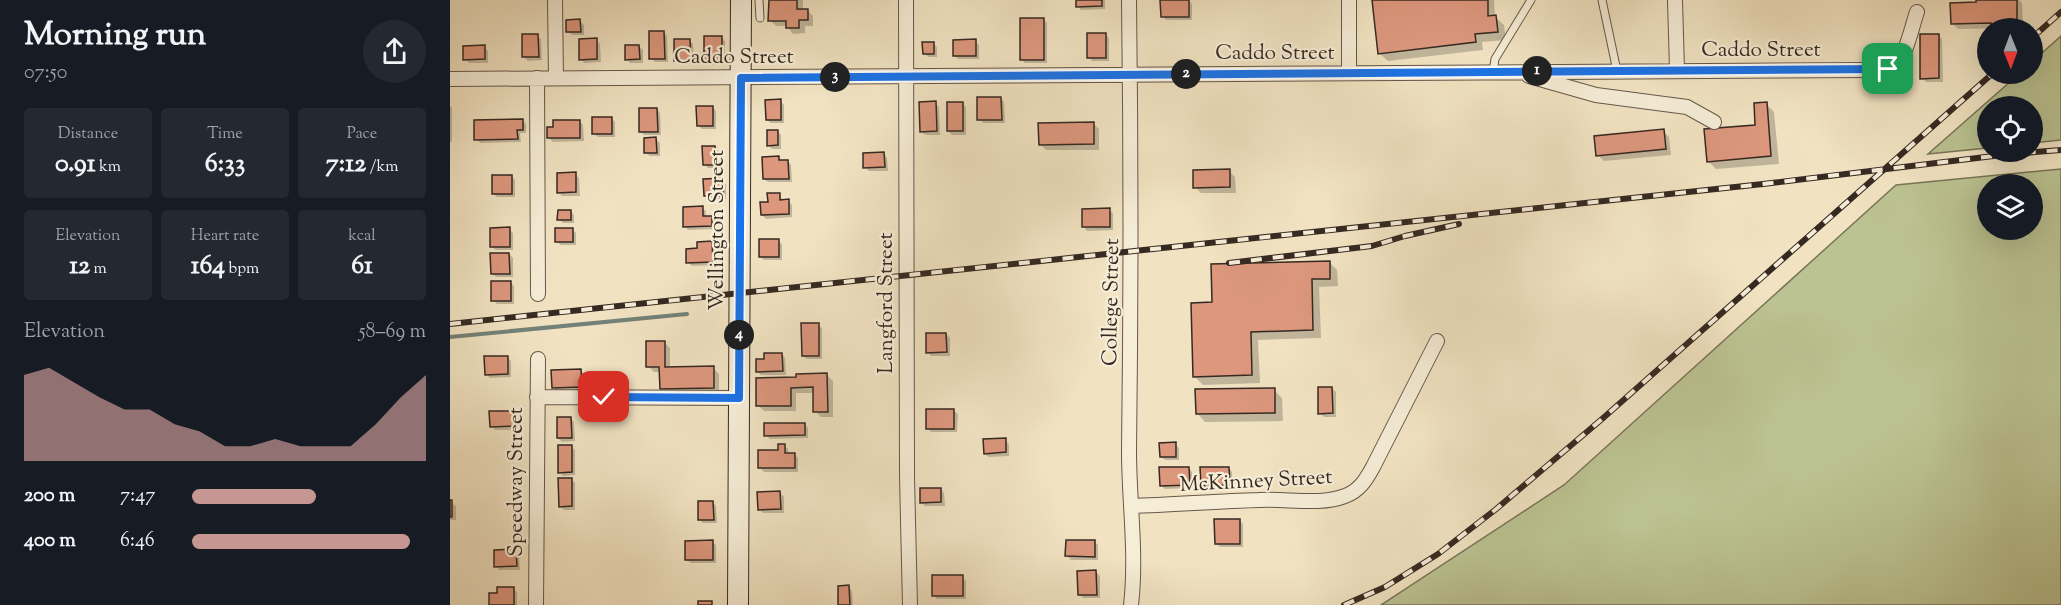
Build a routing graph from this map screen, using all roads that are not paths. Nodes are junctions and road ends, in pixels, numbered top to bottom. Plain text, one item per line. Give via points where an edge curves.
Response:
1 (555, 0) edge
2 (741, 0) edge
3 (759, 0) edge
4 (906, 0) edge
5 (1129, 0) edge
6 (1349, 0) edge
7 (1531, 0) edge
8 (1602, 0) edge
9 (1675, 0) edge
10 (1917, 6) edge
11 (760, 18) dead end
12 (1677, 70) junction
13 (1513, 71) junction
14 (1617, 71) junction
15 (1493, 72) junction
16 (1349, 73) junction
17 (1130, 74) junction
18 (906, 76) junction
19 (537, 78) junction
20 (556, 78) junction
21 (741, 78) junction
22 (450, 79) edge
23 (1714, 122) dead end
24 (538, 294) dead end
25 (1437, 341) dead end
26 (538, 360) dead end
27 (537, 397) junction
28 (739, 398) junction
29 (1131, 506) junction
30 (536, 605) edge
31 (738, 605) edge
32 (910, 605) edge
33 (1131, 605) edge

1 - 20 street
2 - 21 street, Wellington Street
3 - 11 lane
4 - 18 street, Langford Street
5 - 17 street, College Street
6 - 16 street
7 - 15 lane via 1495,59
8 - 14 lane
9 - 12 street
10 - 12 street, Caddo Street via 1903,56 1895,67 1888,69
12 - 14 street, Caddo Street
13 - 14 street, Caddo Street
13 - 15 street, Caddo Street
13 - 23 street via 1596,95 1687,107
15 - 16 street, Caddo Street
16 - 17 street, Caddo Street
17 - 18 street, Caddo Street
17 - 29 street, College Street
18 - 21 street, Caddo Street
18 - 32 street, Langford Street
19 - 20 street, Caddo Street
19 - 22 street, Caddo Street
19 - 24 street
20 - 21 street, Caddo Street
21 - 28 street, Wellington Street
25 - 29 street, McKinney Street via 1373,467 1354,492 1322,500
26 - 27 street, Speedway Street
27 - 28 street
27 - 30 street, Speedway Street
28 - 31 street, Wellington Street
29 - 33 street, College Street

